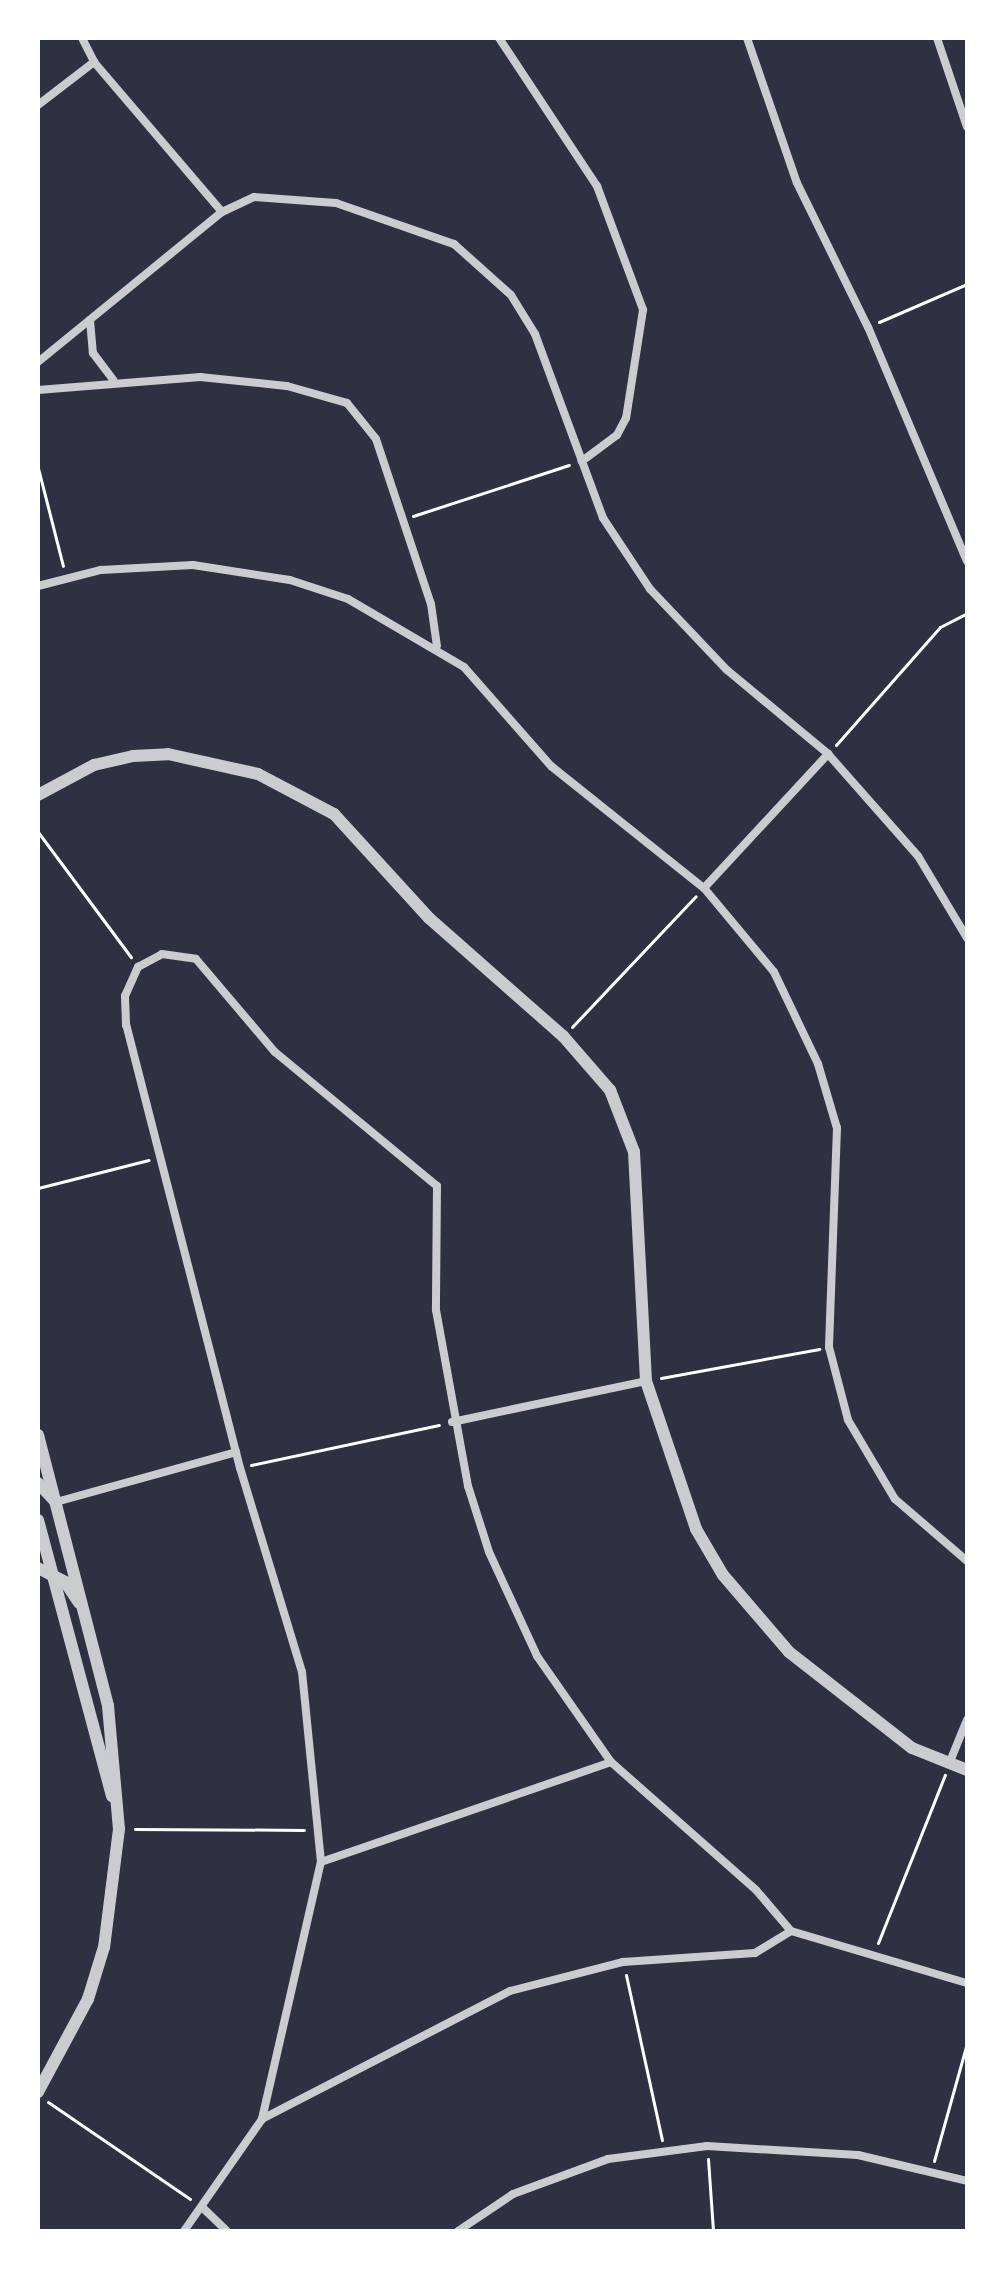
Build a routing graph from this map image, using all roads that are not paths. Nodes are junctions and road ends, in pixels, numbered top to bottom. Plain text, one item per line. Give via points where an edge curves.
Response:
1 (82, 38) edge
2 (499, 38) edge
3 (747, 38) edge
4 (937, 38) edge
5 (94, 62) junction
6 (38, 105) edge
7 (967, 127) edge
8 (222, 212) junction
9 (90, 320) junction
10 (38, 362) edge
11 (113, 380) junction
12 (38, 390) edge
13 (582, 461) junction
14 (967, 561) edge
15 (38, 586) edge
16 (437, 646) junction
17 (828, 754) junction
18 (38, 795) edge
19 (704, 888) junction
20 (967, 938) edge
21 (646, 1381) junction
22 (452, 1422) junction
23 (38, 1435) edge
24 (236, 1452) junction
25 (38, 1483) edge
26 (56, 1502) junction
27 (38, 1520) edge
28 (967, 1561) edge
29 (38, 1568) edge
30 (54, 1579) junction
31 (91, 1634) junction
32 (967, 1720) edge
33 (611, 1762) junction
34 (949, 1764) junction
35 (967, 1770) edge
36 (117, 1814) junction
37 (321, 1862) junction
38 (791, 1931) junction
39 (967, 1983) edge
40 (38, 2094) edge
41 (262, 2119) junction
42 (967, 2181) edge
43 (203, 2208) junction
44 (184, 2231) edge
45 (227, 2231) edge
46 (458, 2231) edge

1 - 5 street
2 - 13 street via 597,186 643,310 626,418 617,435
3 - 14 street via 797,183 868,327
4 - 7 street
5 - 6 street
5 - 8 street
8 - 9 street
8 - 13 street via 254,197 287,194 419,227 454,244 511,295 535,334
9 - 10 street
9 - 11 street via 93,353
11 - 12 street
11 - 16 street via 244,379 347,403 376,439 398,521 431,604
13 - 17 street via 603,518 650,589 727,670
15 - 16 street via 145,566 234,569 348,599
16 - 19 street via 551,766
17 - 19 street
17 - 20 street via 918,856
18 - 21 street via 94,765 168,754 258,774 334,814 429,918 563,1036 610,1090 634,1152
19 - 28 street via 774,972 818,1064 837,1128 829,1347 848,1420 872,1467 920,1528
21 - 22 street
21 - 34 street via 672,1473 723,1575 789,1652 845,1702
22 - 24 street via 436,1310 437,1186 275,1052 196,959 162,954 138,967 125,996 126,1025
22 - 33 street via 489,1552 514,1607 537,1656
23 - 26 street
24 - 26 street
24 - 37 street via 302,1672
25 - 26 street
26 - 31 street
27 - 30 street
29 - 30 street
30 - 31 street via 71,1589
30 - 36 street
31 - 36 street via 108,1706
32 - 34 street
33 - 37 street
33 - 38 street via 756,1890
34 - 35 street
36 - 40 street via 107,1932 88,1999
37 - 41 street
38 - 39 street
38 - 41 street via 755,1953 623,1962 510,1991
41 - 43 street
42 - 46 street via 858,2155 707,2146 608,2159 513,2194
43 - 44 street
43 - 45 street

